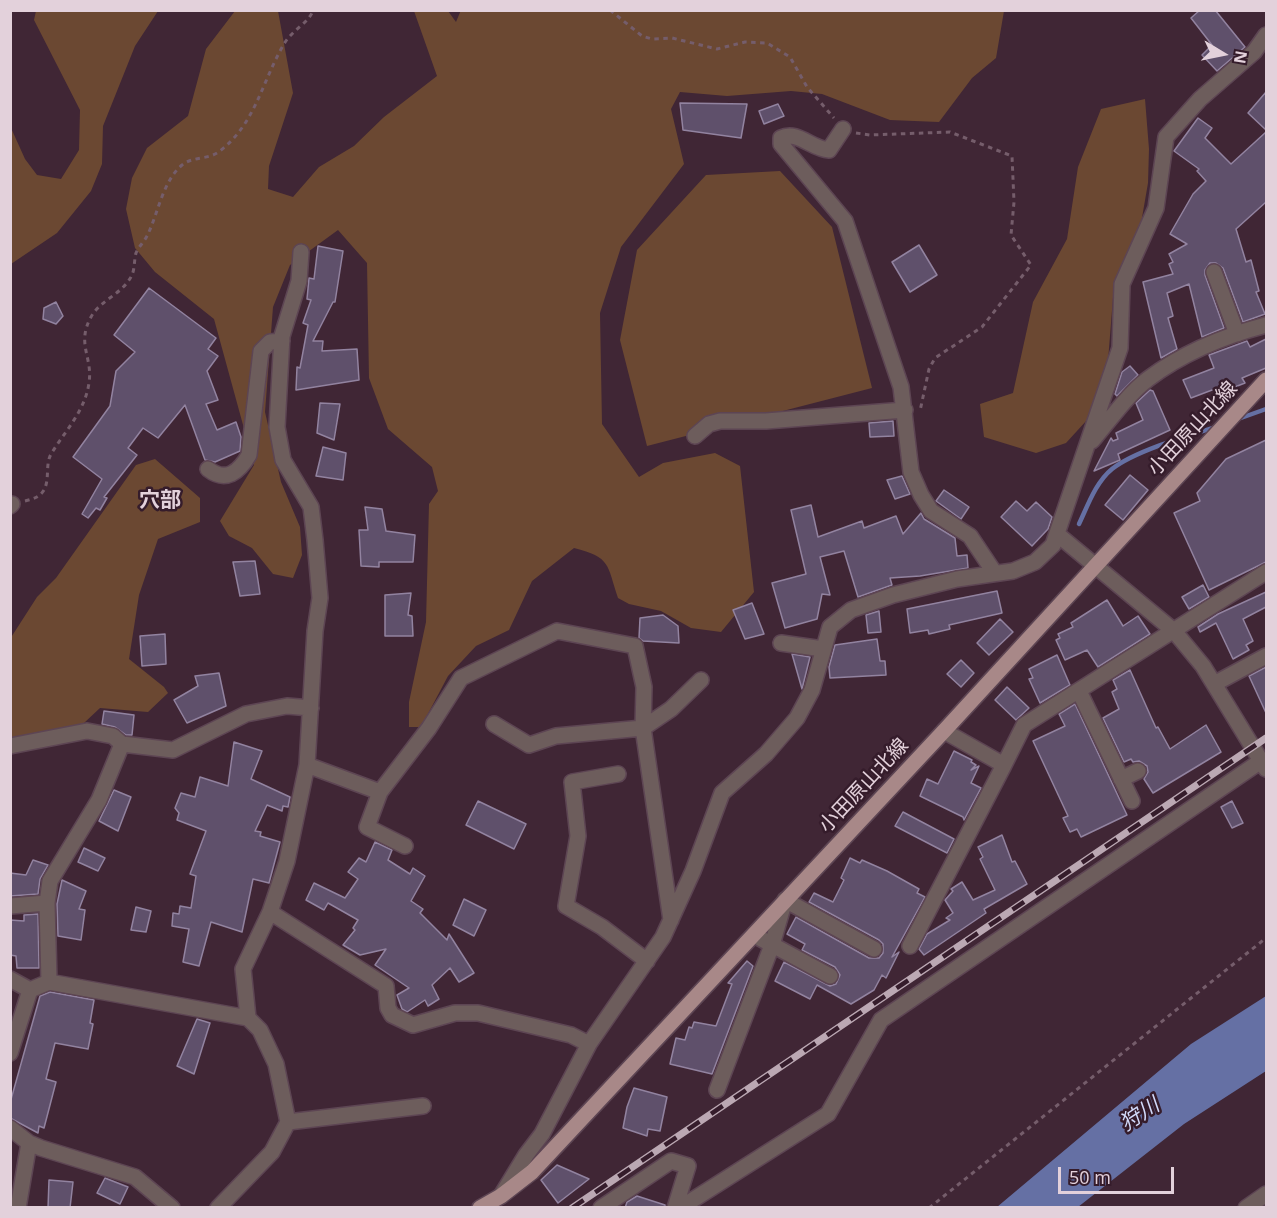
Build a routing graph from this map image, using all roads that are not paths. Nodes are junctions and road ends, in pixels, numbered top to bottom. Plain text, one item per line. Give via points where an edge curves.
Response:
1 (1266, 34) edge
2 (843, 129) road end
3 (301, 252) dead end
4 (1214, 272) dead end
5 (1266, 325) edge
6 (1237, 334) junction
7 (282, 341) junction
8 (1266, 380) edge
9 (912, 412) junction
10 (695, 436) dead end
11 (1090, 443) junction
12 (207, 469) dead end
13 (1057, 534) junction
14 (1096, 566) junction
15 (994, 572) junction
16 (1266, 572) edge
17 (1174, 631) junction
18 (781, 643) dead end
19 (823, 649) junction
20 (1266, 656) edge
21 (701, 680) dead end
22 (1214, 684) junction
23 (1079, 691) junction
24 (311, 708) junction
25 (494, 724) dead end
26 (643, 728) junction
27 (944, 731) junction
28 (122, 744) junction
29 (10, 746) edge
30 (307, 765) junction
31 (1004, 765) junction
32 (1264, 765) edge
33 (1138, 771) dead end
34 (618, 774) dead end
35 (1121, 779) junction
36 (380, 792) junction
37 (1132, 801) dead end
38 (405, 846) dead end
39 (785, 900) junction
40 (47, 903) junction
41 (10, 906) edge
42 (270, 912) junction
43 (671, 921) junction
44 (754, 935) junction
45 (772, 945) junction
46 (910, 946) dead end
47 (874, 949) dead end
48 (646, 961) junction
49 (830, 976) dead end
50 (10, 979) edge
51 (48, 982) junction
52 (30, 990) junction
53 (248, 1018) junction
54 (589, 1044) junction
55 (10, 1053) edge
56 (717, 1090) dead end
57 (423, 1106) dead end
58 (288, 1122) junction
59 (10, 1128) edge
60 (29, 1143) junction
61 (1266, 1194) edge
62 (501, 1196) junction
63 (18, 1208) edge
64 (172, 1208) edge
65 (218, 1208) edge
66 (480, 1208) edge
67 (601, 1208) edge
68 (677, 1208) edge
69 (1245, 1208) edge

1 - 11 street via 1254,52 1200,99 1166,137 1156,208 1122,284 1120,348
2 - 9 street via 829,150 819,150 793,136 781,138 780,144 845,221
3 - 7 street via 299,281
4 - 6 street
5 - 6 street
6 - 11 street via 1186,354 1146,380
7 - 12 street via 270,342 261,351 249,455 229,477 216,476
7 - 24 street via 277,427 283,460 311,507 320,597
8 - 14 main road, 小田原山北線
9 - 10 street via 766,422 720,421 709,424
9 - 15 street via 911,472 921,495 931,511 970,536
11 - 13 street
13 - 14 street
13 - 15 street via 1053,545 1035,562 1013,571
14 - 17 street
14 - 27 main road, 小田原山北線
15 - 19 street via 893,595 851,610 830,627
16 - 17 street
17 - 22 street
17 - 23 street
18 - 19 street
19 - 43 street via 812,690 797,718 766,754 722,793
20 - 22 street
21 - 26 street
22 - 32 street
23 - 31 street via 1024,725
23 - 35 street
24 - 28 street via 287,706 246,714 173,750
24 - 30 street
25 - 26 street via 529,745 556,736
26 - 36 street via 644,687 635,646 557,631 461,678
26 - 43 street
27 - 31 street
27 - 39 main road, 小田原山北線
28 - 29 street via 112,736 87,730
28 - 40 street via 99,800 50,881
30 - 36 street
30 - 42 street via 287,861
31 - 46 street
32 - 68 street via 881,1020 828,1114
33 - 35 street
34 - 48 street via 572,782 578,836 566,906 602,927
35 - 37 street
36 - 38 street via 367,827
39 - 44 main road, 小田原山北線
39 - 45 street
39 - 47 street
40 - 41 street
40 - 51 street
42 - 53 street via 243,969
42 - 54 street via 387,986 388,1008 402,1021 413,1025 454,1013 478,1012 571,1035
43 - 48 street
44 - 45 street
44 - 62 main road, 小田原山北線 via 532,1172
45 - 49 street
45 - 56 street
48 - 54 street
50 - 52 street
51 - 52 street
51 - 53 street
52 - 55 street
53 - 58 street via 260,1030 276,1064
54 - 62 street via 543,1134
57 - 58 street
58 - 65 street via 272,1152
59 - 60 street
60 - 63 street
60 - 64 street via 135,1177
61 - 69 street
62 - 66 main road, 小田原山北線
67 - 68 street via 671,1161 688,1166

